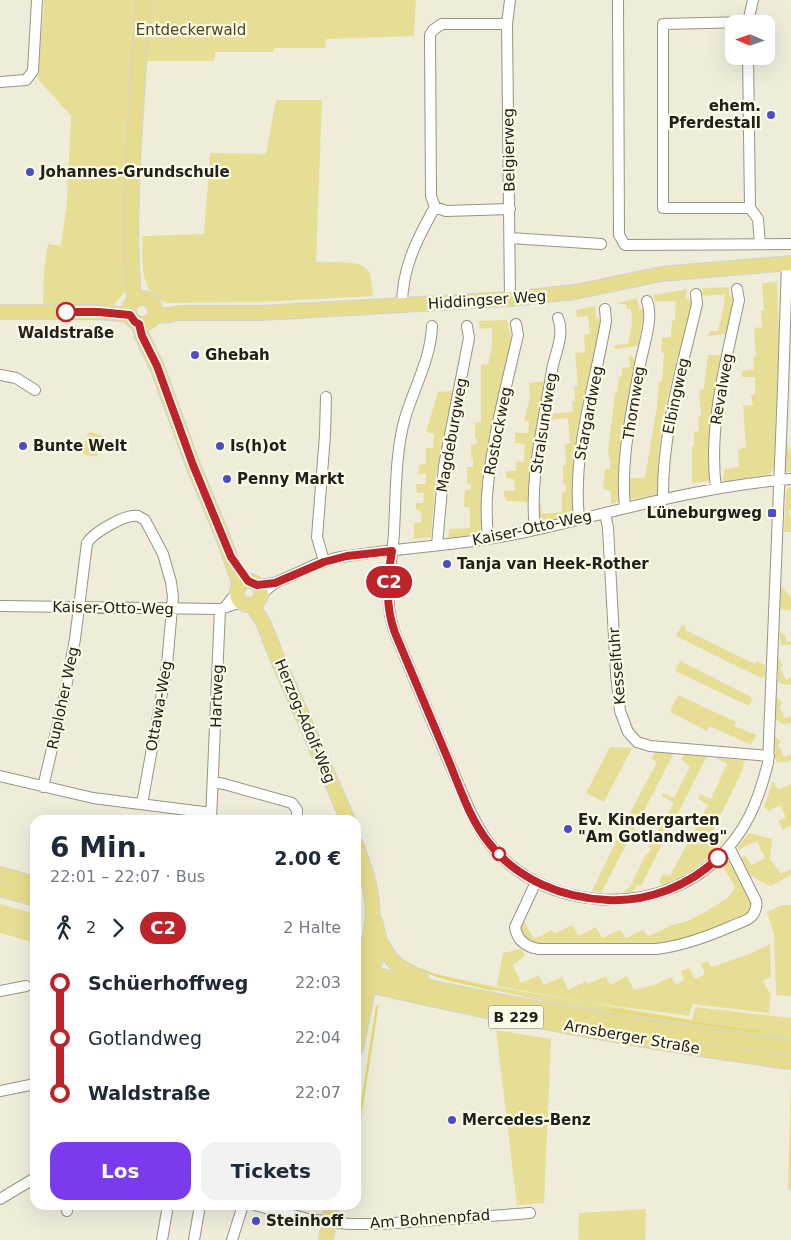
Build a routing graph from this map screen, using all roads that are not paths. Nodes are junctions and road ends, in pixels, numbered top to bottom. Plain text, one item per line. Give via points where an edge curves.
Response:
1 (37, 0) edge
2 (143, 0) edge
3 (510, 0) edge
4 (618, 0) edge
5 (753, 0) edge
6 (750, 15) edge
7 (725, 23) edge
8 (507, 24) junction
9 (748, 65) edge
10 (0, 82) edge
11 (435, 207) junction
12 (750, 208) junction
13 (510, 209) junction
14 (510, 238) junction
15 (600, 244) dead end
16 (760, 244) junction
17 (791, 244) edge
18 (789, 263) edge
19 (737, 289) dead end
20 (696, 294) dead end
21 (510, 299) junction
22 (647, 301) dead end
23 (402, 306) junction
24 (605, 309) dead end
25 (142, 311) junction
26 (0, 312) edge
27 (558, 318) dead end
28 (516, 324) dead end
29 (432, 326) dead end
30 (467, 326) dead end
31 (0, 375) edge
32 (35, 390) dead end
33 (326, 397) dead end
34 (791, 479) edge
35 (779, 480) junction
36 (716, 489) junction
37 (663, 499) junction
38 (625, 507) junction
39 (605, 513) junction
40 (579, 518) junction
41 (534, 530) junction
42 (488, 539) junction
43 (437, 545) junction
44 (392, 551) junction
45 (324, 562) junction
46 (249, 593) junction
47 (0, 606) edge
48 (78, 608) junction
49 (223, 608) junction
50 (173, 609) junction
51 (769, 756) junction
52 (0, 776) edge
53 (213, 782) junction
54 (43, 787) junction
55 (142, 804) junction
56 (205, 815) edge
57 (211, 815) edge
58 (297, 815) edge
59 (346, 815) edge
60 (729, 847) junction
61 (361, 859) edge
62 (0, 874) edge
63 (536, 882) junction
64 (30, 883) edge
65 (0, 889) edge
66 (30, 898) edge
67 (372, 914) junction
68 (380, 941) junction
69 (361, 979) edge
70 (26, 986) dead end
71 (445, 990) junction
72 (0, 991) edge
73 (791, 1047) edge
74 (791, 1062) edge
75 (30, 1085) edge
76 (0, 1091) edge
77 (30, 1181) edge
78 (0, 1199) edge
79 (167, 1210) edge
80 (199, 1210) edge
81 (241, 1210) edge
82 (279, 1210) edge
83 (331, 1210) edge
84 (530, 1213) dead end
85 (330, 1222) junction
86 (162, 1240) edge
87 (194, 1240) edge
88 (232, 1240) edge
89 (326, 1240) edge

1 - 10 street via 33,71 26,80
2 - 25 main road via 131,237
3 - 8 street, Belgierweg
4 - 16 street via 619,235 626,245
5 - 6 street
7 - 12 street via 663,24 663,208
8 - 11 street via 442,24 430,35 431,196
8 - 13 street, Belgierweg
9 - 12 street
11 - 13 street via 446,211
11 - 23 street via 412,252 402,290
12 - 16 street via 758,219
13 - 14 street, Belgierweg
14 - 15 street
14 - 21 street, Belgierweg
16 - 17 street
18 - 21 main road, Hiddingser Weg via 662,274 575,292
18 - 35 street
19 - 36 street, Revalweg via 739,300 716,422
20 - 37 street, Elbingweg via 697,304 668,429
21 - 23 main road, Hiddingser Weg
22 - 38 street, Thornweg via 650,311 626,446
23 - 25 main road, Hiddingser Weg via 168,315
24 - 40 street, Stargardweg via 605,329 579,455
25 - 26 main road, Hiddingser Weg
25 - 46 main road, Herzog-Adolf-Weg via 142,336 231,557
27 - 41 street, Stralsundweg via 562,330 534,479
28 - 42 street, Rostockweg via 518,335 489,475 486,506
29 - 44 street via 401,436
30 - 43 street, Magdeburgweg via 469,338 442,479
31 - 32 street via 16,378
33 - 45 street via 317,537
34 - 35 street, Kaiser-Otto-Weg
35 - 36 street, Kaiser-Otto-Weg
35 - 51 street
36 - 37 street, Kaiser-Otto-Weg
37 - 38 street, Kaiser-Otto-Weg
38 - 39 street, Kaiser-Otto-Weg
39 - 40 street, Kaiser-Otto-Weg
39 - 51 street, Kesselfuhr via 616,674 620,712 628,732 637,742 650,746
40 - 41 street, Kaiser-Otto-Weg
41 - 42 street, Kaiser-Otto-Weg
42 - 43 street, Kaiser-Otto-Weg
43 - 44 street, Kaiser-Otto-Weg
44 - 45 street, Kaiser-Otto-Weg
44 - 63 street via 388,593 390,621 472,815 489,844 512,867
45 - 46 street, Kaiser-Otto-Weg
46 - 49 street, Kaiser-Otto-Weg
46 - 59 main road, Herzog-Adolf-Weg
47 - 48 street, Kaiser-Otto-Weg
48 - 50 street, Kaiser-Otto-Weg
48 - 50 street, Ruploher Weg via 87,543 92,536 135,515 145,520 163,554 172,587
48 - 54 street, Ruploher Weg via 68,679
49 - 50 street, Kaiser-Otto-Weg
49 - 53 street, Hartweg
50 - 55 street, Ottawa-Weg
51 - 60 street via 754,810
52 - 54 street
53 - 57 street, Hartweg
53 - 58 street via 292,803
54 - 55 street
55 - 56 street
60 - 63 street via 694,878 639,898 586,898
60 - 63 street via 756,901 756,911 733,926 670,947 540,949 528,946 518,937 515,926
61 - 67 main road via 368,881
62 - 64 main road
65 - 66 main road
67 - 68 main road
67 - 69 main road
68 - 69 main road
68 - 71 main road via 398,967
69 - 71 main road, Arnsberger Straße / B 229
69 - 74 main road, Arnsberger Straße / B 229 via 444,1003 589,1031
70 - 72 street
71 - 73 main road, Arnsberger Straße / B 229 via 646,1026
75 - 76 street
77 - 78 street
79 - 86 street
80 - 87 street
81 - 88 street
82 - 85 street, Am Bohnenpfad
83 - 85 main road
84 - 85 street, Am Bohnenpfad via 380,1224
85 - 89 main road

